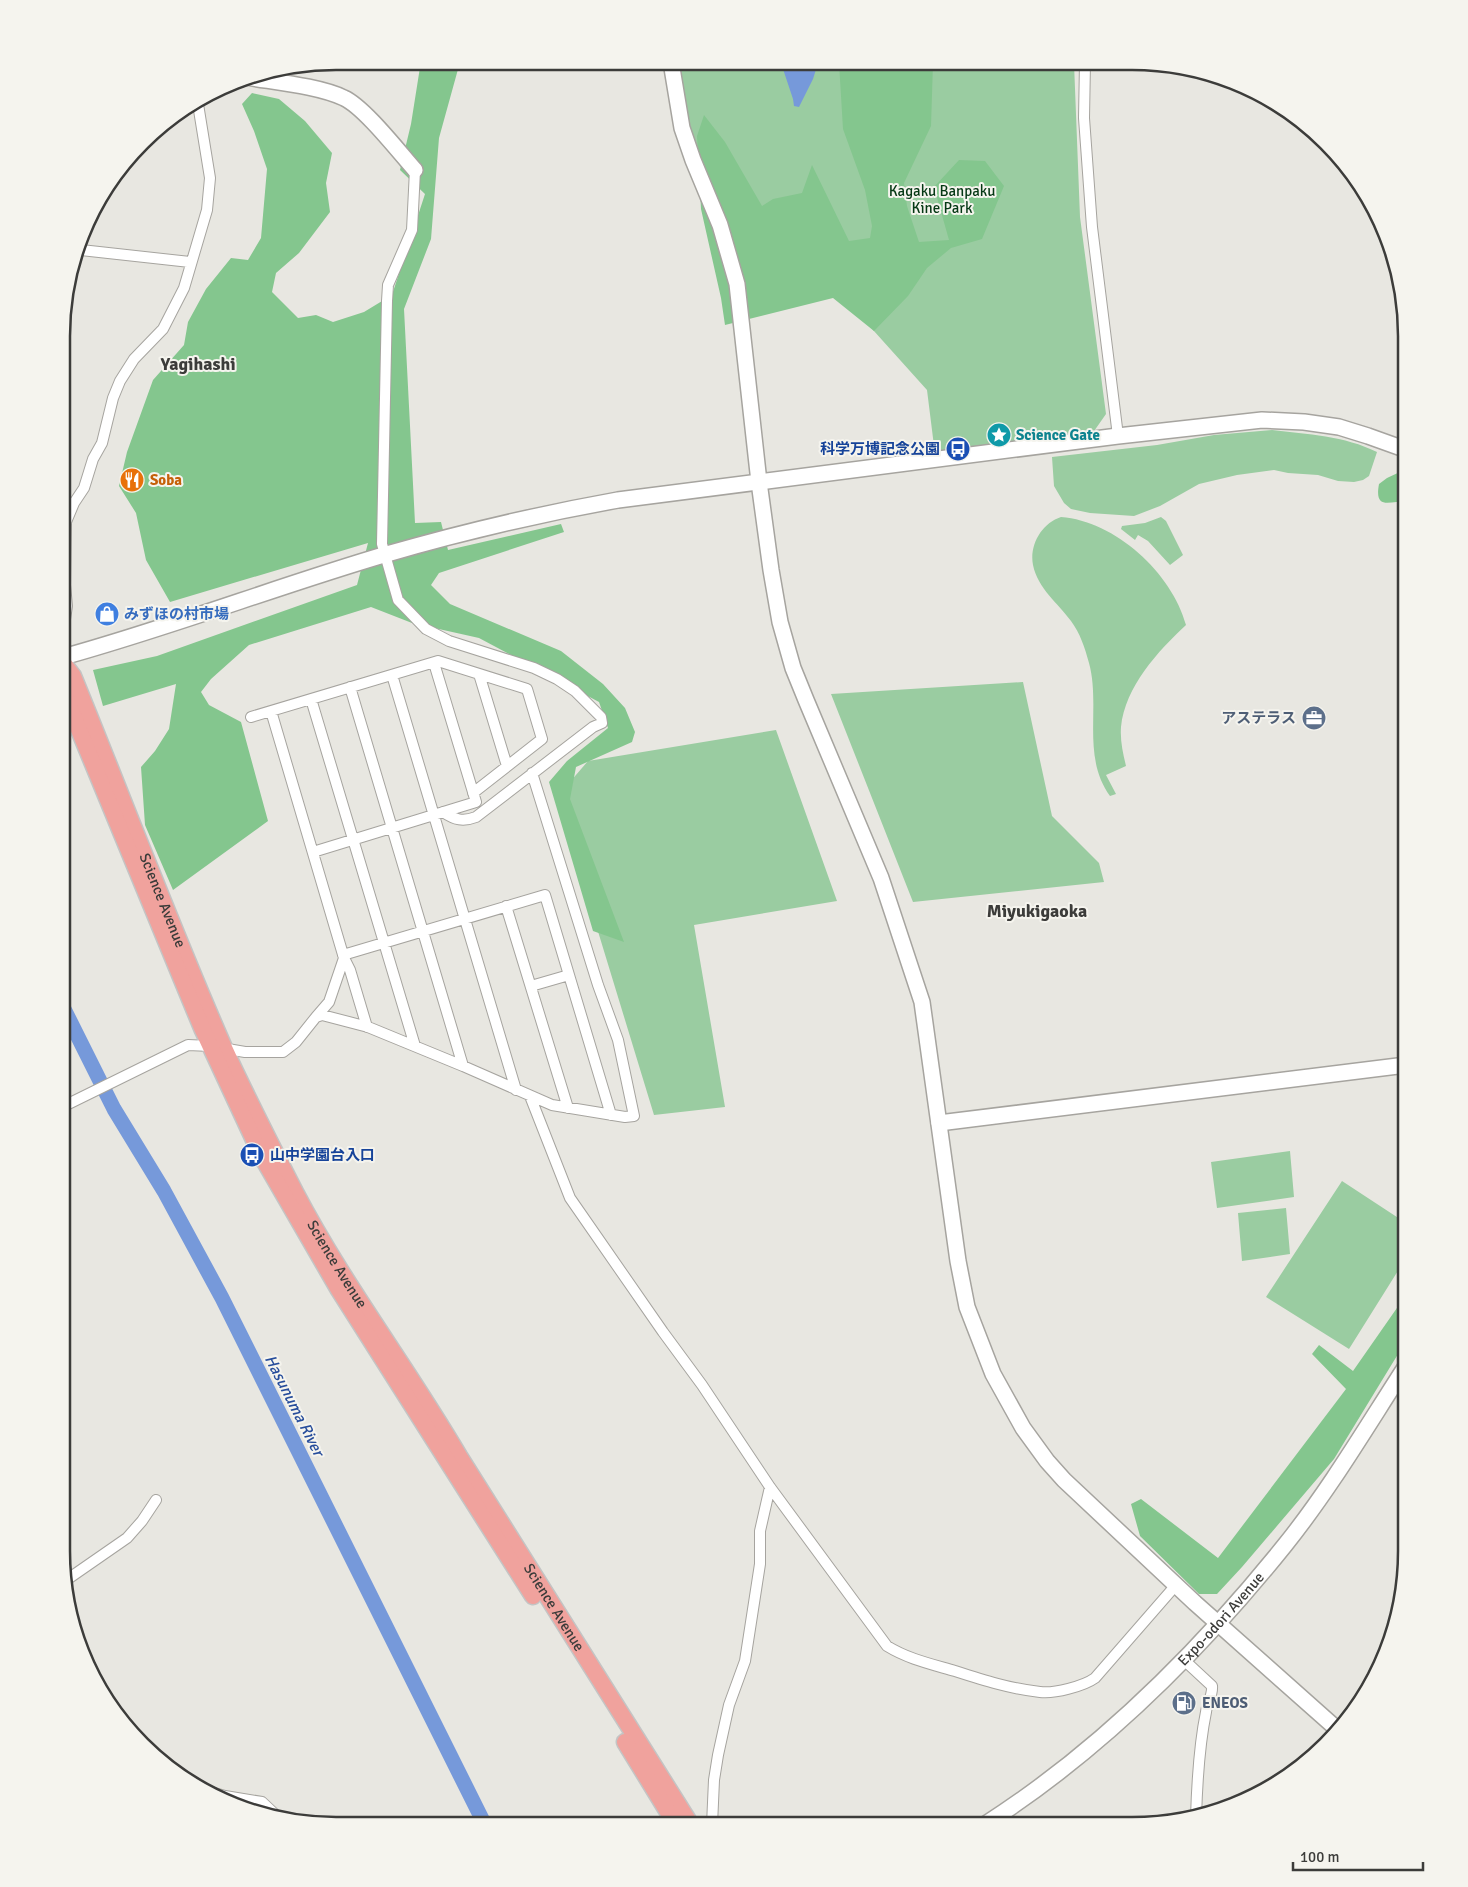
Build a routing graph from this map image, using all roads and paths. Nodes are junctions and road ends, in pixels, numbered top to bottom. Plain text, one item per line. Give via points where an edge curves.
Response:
1 (672, 70) edge
2 (1086, 70) edge
3 (263, 80) edge
4 (199, 109) edge
5 (415, 170) joint
6 (84, 250) edge
7 (190, 262) junction
8 (1118, 436) junction
9 (1398, 447) edge
10 (759, 482) junction
11 (70, 512) edge
12 (385, 554) junction
13 (70, 655) edge
14 (434, 663) junction
15 (70, 672) edge
16 (479, 674) junction
17 (392, 675) junction
18 (350, 688) junction
19 (311, 699) junction
20 (70, 707) edge
21 (271, 711) junction
22 (251, 717) dead end
23 (508, 766) junction
24 (532, 773) junction
25 (473, 793) junction
26 (439, 813) junction
27 (392, 828) junction
28 (353, 840) junction
29 (313, 852) junction
30 (506, 906) junction
31 (465, 919) junction
32 (423, 931) junction
33 (384, 943) junction
34 (344, 957) junction
35 (569, 975) junction
36 (530, 986) junction
37 (316, 1017) junction
38 (367, 1027) junction
39 (415, 1046) junction
40 (217, 1047) junction
41 (463, 1066) junction
42 (1398, 1066) edge
43 (516, 1090) junction
44 (530, 1096) junction
45 (70, 1103) edge
46 (568, 1108) junction
47 (611, 1115) junction
48 (939, 1123) junction
49 (1398, 1378) edge
50 (770, 1487) junction
51 (156, 1500) dead end
52 (71, 1577) edge
53 (1176, 1585) junction
54 (1218, 1624) junction
55 (1184, 1660) junction
56 (1333, 1726) edge
57 (236, 1798) edge
58 (268, 1808) edge
59 (1197, 1809) edge
60 (671, 1817) edge
61 (686, 1817) edge
62 (712, 1817) edge
63 (996, 1817) edge

1 - 10 street via 682,128 720,225 737,284
2 - 8 street via 1084,118 1092,227
3 - 5 street via 346,98 364,113
4 - 7 street via 210,191
5 - 12 street via 412,230 388,285 386,301 382,544
6 - 7 street
7 - 11 street via 184,288 163,329 134,358 120,382 102,443
8 - 9 street via 1282,420 1339,427
8 - 10 street
10 - 12 street via 567,509
10 - 48 street via 780,622 802,692 881,878 922,1002
12 - 13 street
12 - 24 street via 398,600 426,629 449,641 534,668 557,679 601,717 602,723
14 - 16 street via 438,661
14 - 17 street
14 - 25 street
15 - 40 main road, Science Avenue
16 - 23 street
16 - 23 street via 527,689 542,739
17 - 18 street
17 - 26 street
18 - 19 street
18 - 27 street
19 - 21 street
19 - 28 street
20 - 40 main road, Science Avenue
21 - 22 street
21 - 29 street
23 - 25 street
24 - 26 street via 476,817 463,821
24 - 47 street via 618,1040 634,1116
25 - 26 street via 476,802
26 - 27 street
26 - 31 street
27 - 28 street
27 - 32 street
28 - 29 street
28 - 33 street
29 - 34 street
30 - 31 street
30 - 35 street via 545,895
30 - 36 street
31 - 32 street
31 - 43 street
32 - 33 street
32 - 41 street
33 - 34 street
33 - 39 street
34 - 37 street via 329,1002
34 - 38 street
35 - 36 street
35 - 47 street
36 - 46 street
37 - 38 street via 322,1015
37 - 40 street via 296,1042 283,1052 245,1052
38 - 39 street
39 - 41 street
40 - 45 street via 188,1045
40 - 60 main road, Science Avenue via 261,1155 339,1290
40 - 61 main road, Science Avenue via 338,1266 436,1416
41 - 43 street
42 - 48 street
43 - 44 street
44 - 46 street
44 - 50 street via 570,1198
46 - 47 street
48 - 53 street via 967,1307 993,1374 1023,1428 1064,1480
49 - 54 street, Expo-odori Avenue via 1314,1506
50 - 53 street via 887,1646 902,1655 999,1685 1042,1692 1058,1691 1090,1681
50 - 62 street via 760,1532 760,1564 745,1661 729,1706 718,1755
51 - 52 street via 127,1538
53 - 54 street
54 - 55 street, Expo-odori Avenue
54 - 56 street
55 - 59 street via 1212,1686 1199,1765
55 - 63 street, Expo-odori Avenue via 1088,1748
57 - 58 street via 262,1802

